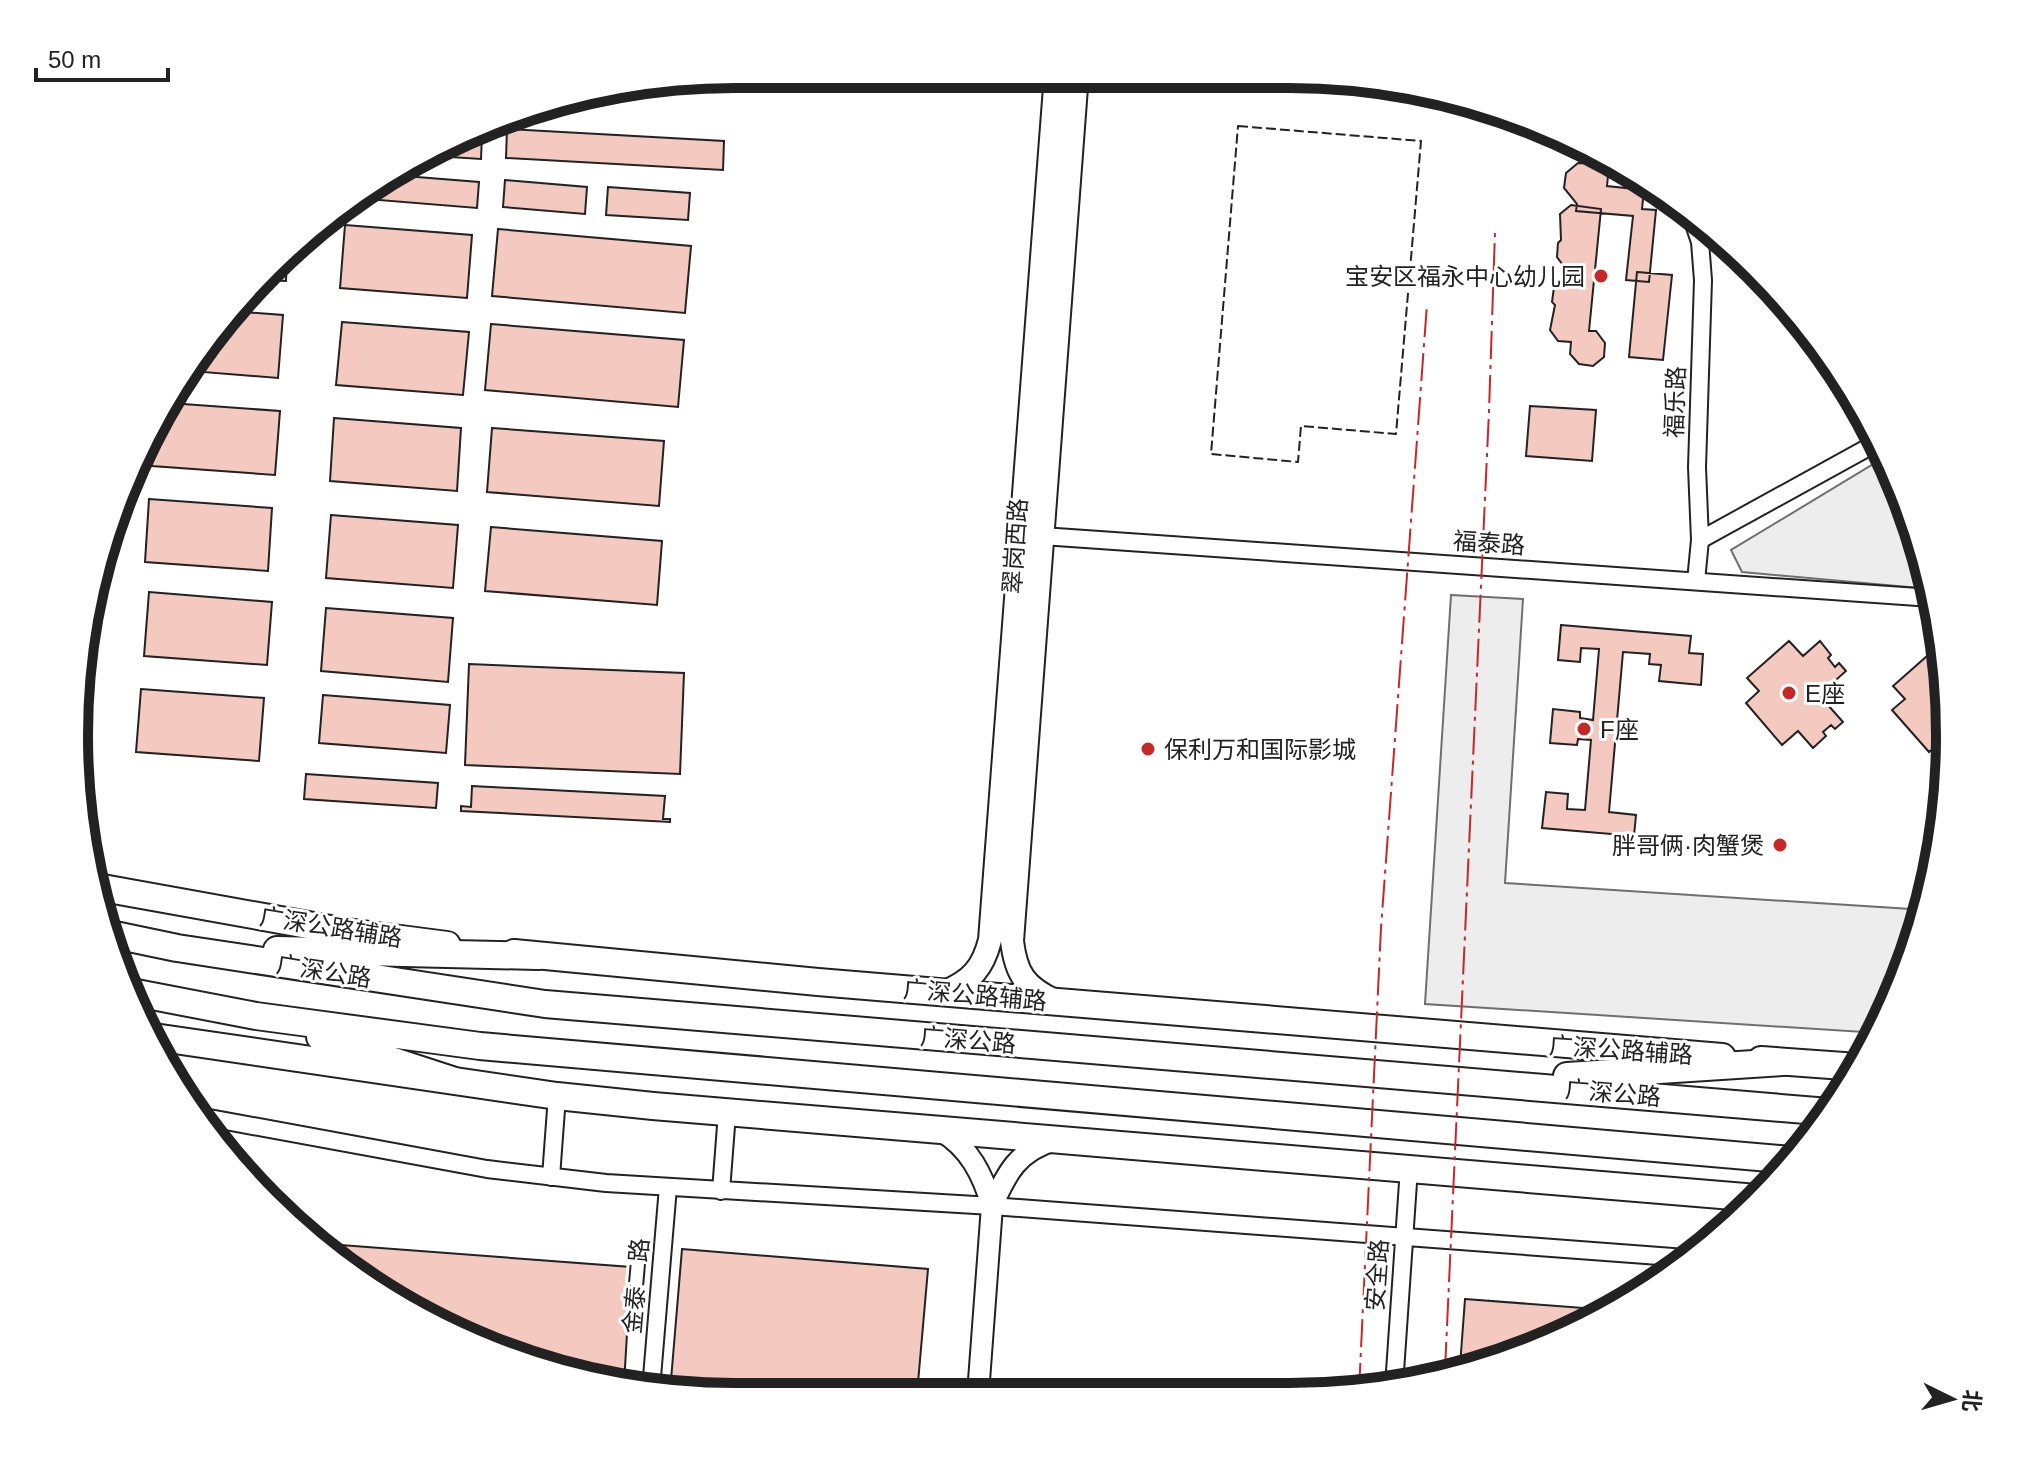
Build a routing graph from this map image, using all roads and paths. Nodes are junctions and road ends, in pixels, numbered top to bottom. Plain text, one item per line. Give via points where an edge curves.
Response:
1 (1055, 88) edge
2 (1076, 88) edge
3 (1697, 234) edge
4 (1868, 447) edge
5 (1042, 536) junction
6 (1700, 540) junction
7 (1696, 581) junction
8 (1921, 597) edge
9 (107, 889) edge
10 (1004, 893) junction
11 (120, 936) edge
12 (177, 948) junction
13 (537, 956) junction
14 (945, 992) junction
15 (142, 994) edge
16 (1056, 1001) junction
17 (256, 1016) junction
18 (164, 1038) edge
19 (1783, 1062) junction
20 (1845, 1066) edge
21 (452, 1080) junction
22 (1480, 1082) junction
23 (557, 1096) junction
24 (1816, 1111) edge
25 (727, 1113) junction
26 (214, 1119) edge
27 (941, 1131) junction
28 (1061, 1138) junction
29 (1778, 1159) edge
30 (1409, 1168) junction
31 (551, 1177) junction
32 (668, 1187) junction
33 (721, 1191) junction
34 (1742, 1197) edge
35 (992, 1206) junction
36 (1404, 1239) junction
37 (1672, 1257) edge
38 (1395, 1374) edge
39 (652, 1377) edge
40 (979, 1383) edge

1 - 10 main road, 翠岗西路
2 - 5 main road, 翠岗西路
3 - 6 street, 福乐路 via 1703,280
4 - 6 street
5 - 7 street, 福泰路
5 - 10 main road, 翠岗西路
6 - 7 street, 福乐路
7 - 8 street, 福泰路
9 - 13 main road, 广深公路辅路 via 347,932
10 - 14 main road, 翠岗西路 via 977,973
10 - 16 main road, 翠岗西路 via 1014,963 1023,980
11 - 12 main road, 广深公路
12 - 13 main road
12 - 22 main road, 广深公路 via 545,1004
13 - 14 main road, 广深公路辅路
14 - 16 main road, 广深公路辅路
15 - 17 main road, 广深公路
16 - 19 main road, 广深公路辅路
17 - 21 main road
17 - 29 main road, 广深公路 via 480,1046
18 - 21 main road
19 - 20 main road, 广深公路辅路
19 - 22 main road
21 - 23 main road
22 - 24 main road, 广深公路
23 - 25 main road
23 - 31 street
25 - 27 main road
25 - 33 street
26 - 31 street
27 - 28 main road
27 - 35 street via 970,1156
28 - 30 main road
28 - 35 street via 1020,1158
30 - 34 main road
30 - 36 street, 安全路
31 - 32 street
32 - 33 street
32 - 39 street, 金泰二路
33 - 35 street
35 - 36 street
35 - 40 street
36 - 37 street
36 - 38 street, 安全路

